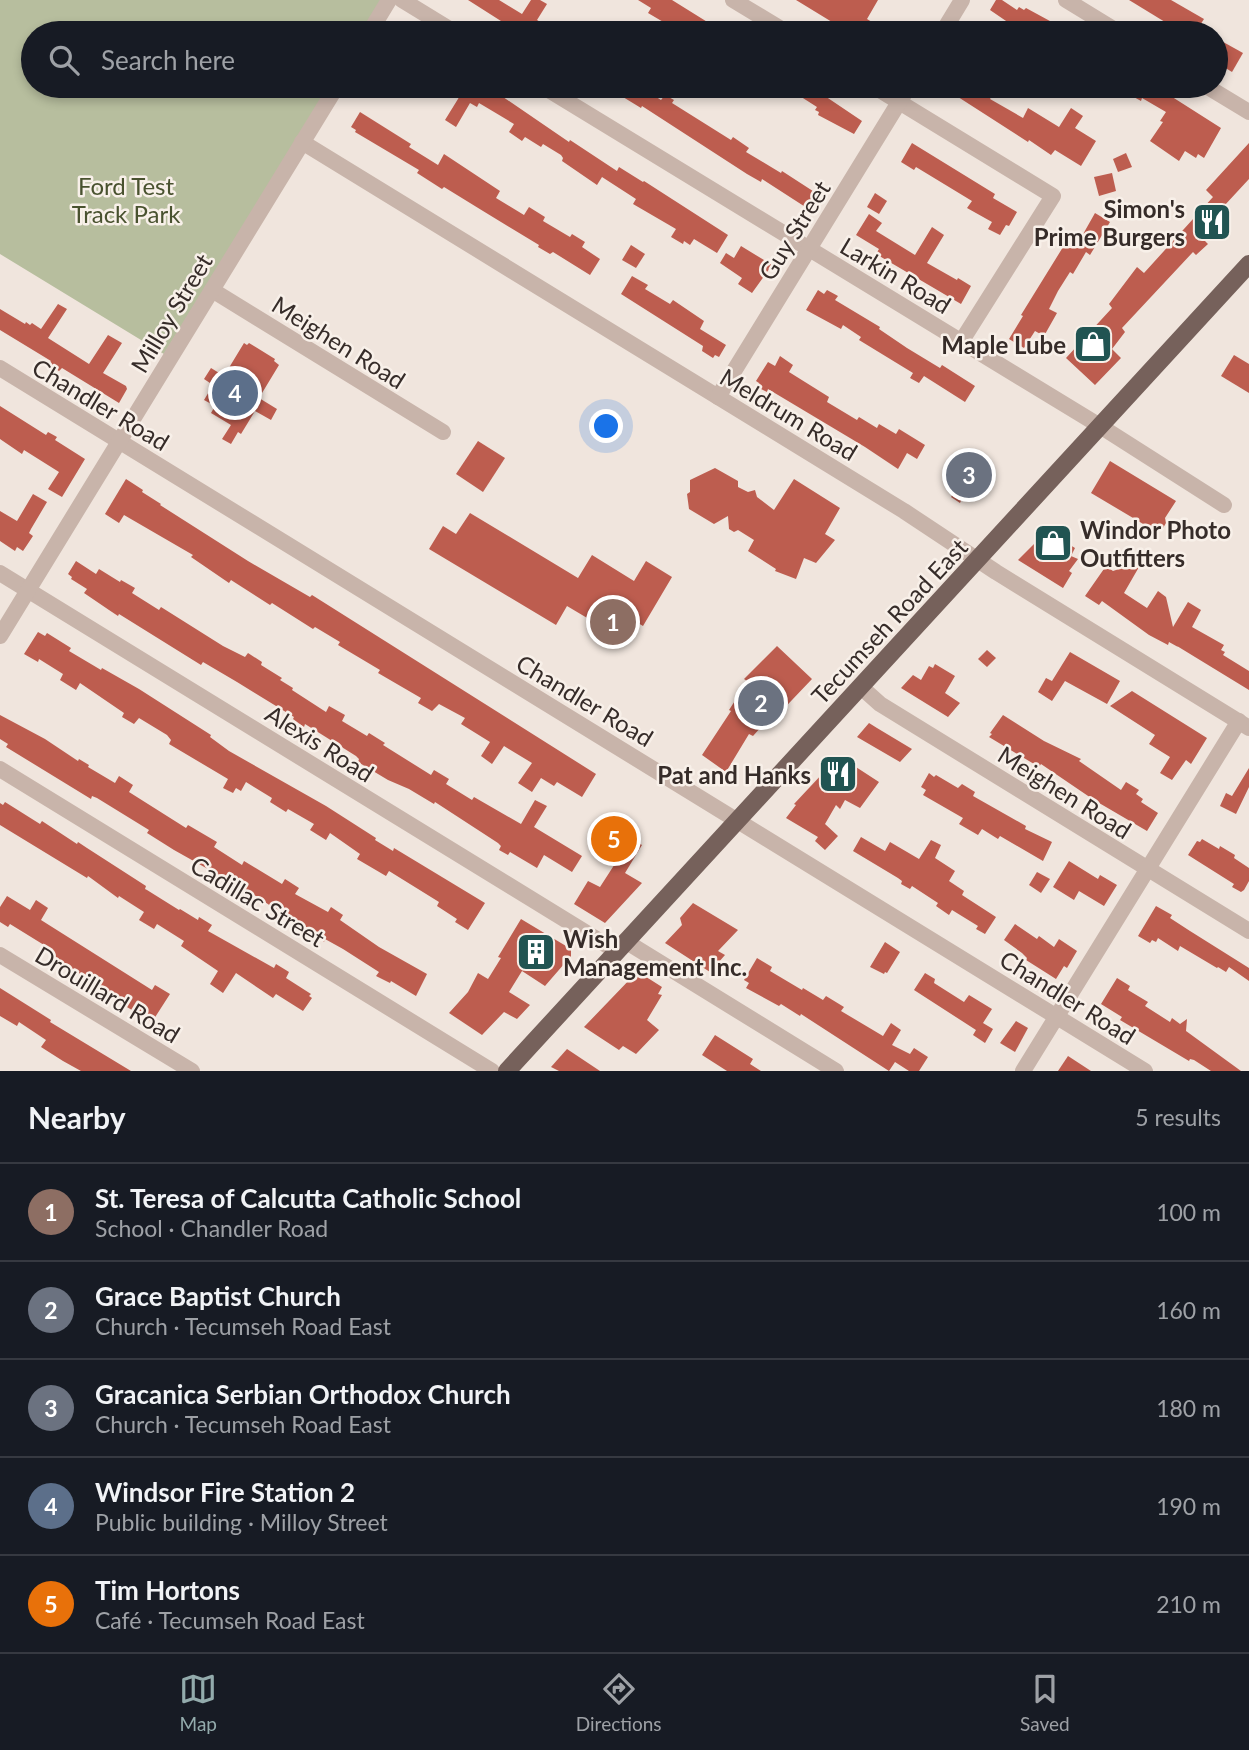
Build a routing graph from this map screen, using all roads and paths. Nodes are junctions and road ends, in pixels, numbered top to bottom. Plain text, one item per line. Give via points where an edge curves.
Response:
1 (389, 0) edge
2 (402, 0) edge
3 (733, 0) edge
4 (962, 0) edge
5 (1066, 0) edge
6 (376, 21) edge
7 (436, 21) edge
8 (768, 21) edge
9 (949, 21) edge
10 (1100, 21) edge
11 (330, 98) edge
12 (562, 98) edge
13 (893, 98) edge
14 (902, 98) edge
15 (1226, 98) edge
16 (900, 102) junction
17 (1249, 112) edge
18 (302, 142) junction
19 (809, 249) junction
20 (1249, 264) edge
21 (212, 290) junction
22 (961, 342) junction
23 (0, 368) edge
24 (718, 397) junction
25 (1100, 426) junction
26 (443, 432) dead end
27 (119, 441) junction
28 (1224, 505) dead end
29 (978, 559) junction
30 (0, 573) edge
31 (28, 591) junction
32 (0, 636) edge
33 (861, 687) junction
34 (1244, 724) edge
35 (0, 769) edge
36 (738, 820) junction
37 (1147, 869) junction
38 (1249, 931) edge
39 (620, 946) junction
40 (0, 955) edge
41 (1056, 1016) junction
42 (512, 1070) edge
43 (192, 1071) edge
44 (492, 1071) edge
45 (836, 1071) edge
46 (1023, 1071) edge
47 (1145, 1071) edge

1 - 6 street
2 - 7 street
3 - 8 street
4 - 9 street
5 - 10 street
11 - 18 street, Milloy Street
12 - 19 street, Larkin Road
13 - 16 street
14 - 16 street, Guy Street
15 - 17 street
16 - 19 street, Guy Street
16 - 22 street via 1053,196
18 - 21 street, Milloy Street
18 - 24 street, Meldrum Road
19 - 22 street, Larkin Road
19 - 24 street, Guy Street
20 - 25 main road, Tecumseh Road East
21 - 26 street, Meighen Road
21 - 27 street, Milloy Street
22 - 25 street, Larkin Road
23 - 27 street, Chandler Road
24 - 29 street, Meldrum Road
25 - 28 street, Larkin Road
25 - 29 main road, Tecumseh Road East
27 - 31 street, Milloy Street
27 - 36 street, Chandler Road
29 - 33 main road, Tecumseh Road East
29 - 34 street, Meldrum Road
30 - 31 street, Alexis Road
31 - 32 street, Milloy Street
31 - 39 street, Alexis Road
33 - 36 main road, Tecumseh Road East
33 - 37 street, Meighen Road via 880,704
34 - 37 street
35 - 44 street, Cadillac Street
36 - 39 main road, Tecumseh Road East
36 - 41 street, Chandler Road
37 - 38 street, Meighen Road
37 - 41 street
39 - 42 main road, Tecumseh Road East
39 - 45 street, Alexis Road
40 - 43 street, Drouillard Road
41 - 46 street
41 - 47 street, Chandler Road

